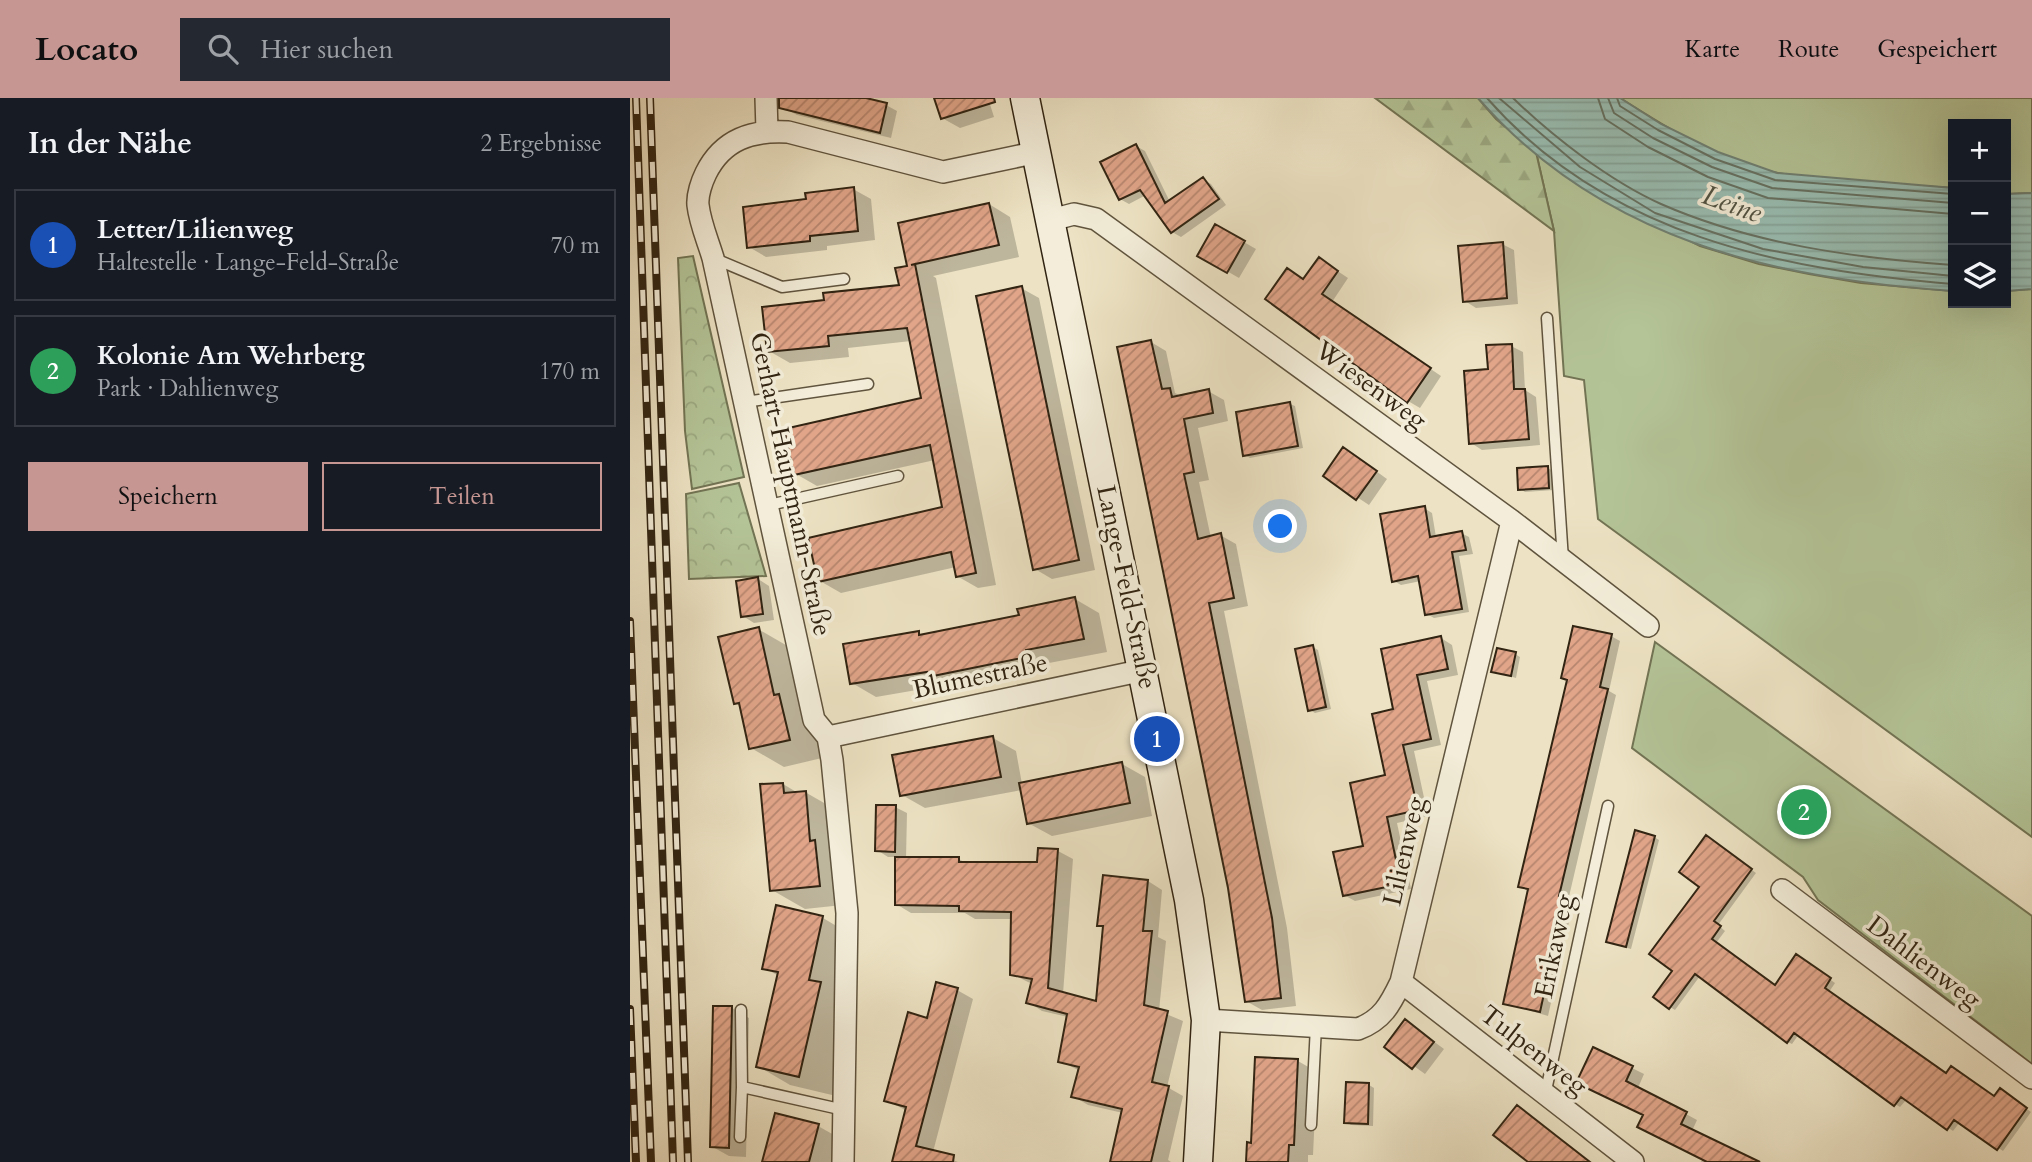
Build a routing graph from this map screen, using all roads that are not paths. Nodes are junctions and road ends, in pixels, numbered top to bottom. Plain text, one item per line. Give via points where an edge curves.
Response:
1 (766, 98) edge
2 (1025, 98) edge
3 (767, 131) junction
4 (1038, 152) junction
5 (1051, 220) junction
6 (713, 258) junction
7 (844, 279) dead end
8 (1547, 318) dead end
9 (868, 384) dead end
10 (745, 402) junction
11 (898, 476) dead end
12 (769, 505) junction
13 (1512, 521) junction
14 (1563, 560) junction
15 (1648, 626) dead end
16 (1144, 670) junction
17 (828, 737) junction
18 (1608, 806) dead end
19 (1782, 890) dead end
20 (1401, 982) junction
21 (741, 1010) dead end
22 (1206, 1020) junction
23 (1316, 1026) junction
24 (2032, 1078) edge
25 (742, 1087) junction
26 (1545, 1095) junction
27 (844, 1110) junction
28 (1311, 1125) dead end
29 (740, 1137) dead end
30 (843, 1162) edge
31 (1198, 1162) edge
32 (1633, 1162) edge

1 - 3 street
2 - 4 street, Lange-Feld-Straße
3 - 4 street, Gerhart-Hauptmann-Straße via 789,132 943,172
3 - 6 street, Gerhart-Hauptmann-Straße via 737,138 714,156 703,180 698,203
4 - 5 street, Lange-Feld-Straße
5 - 13 street, Wiesenweg via 1074,214 1096,219
5 - 16 street, Lange-Feld-Straße
6 - 7 lane via 782,287
6 - 10 street, Gerhart-Hauptmann-Straße
8 - 14 lane
9 - 10 lane
10 - 12 street, Gerhart-Hauptmann-Straße
11 - 12 lane
12 - 17 street, Gerhart-Hauptmann-Straße via 770,527 814,720
13 - 14 street, Wiesenweg
13 - 20 street, Lilienweg
14 - 15 street, Wiesenweg
16 - 17 street, Blumestraße
16 - 22 street, Lange-Feld-Straße via 1189,900
17 - 27 street, Gerhart-Hauptmann-Straße via 847,913
18 - 26 lane, Erikaweg
19 - 24 street, Dahlienweg
20 - 23 street, Lilienweg via 1376,1022 1358,1029
20 - 26 street, Tulpenweg
21 - 25 lane
22 - 23 street, Lilienweg
22 - 31 street, Lange-Feld-Straße
23 - 28 lane
25 - 27 lane
25 - 29 lane
26 - 32 street, Tulpenweg
27 - 30 street, Gerhart-Hauptmann-Straße

